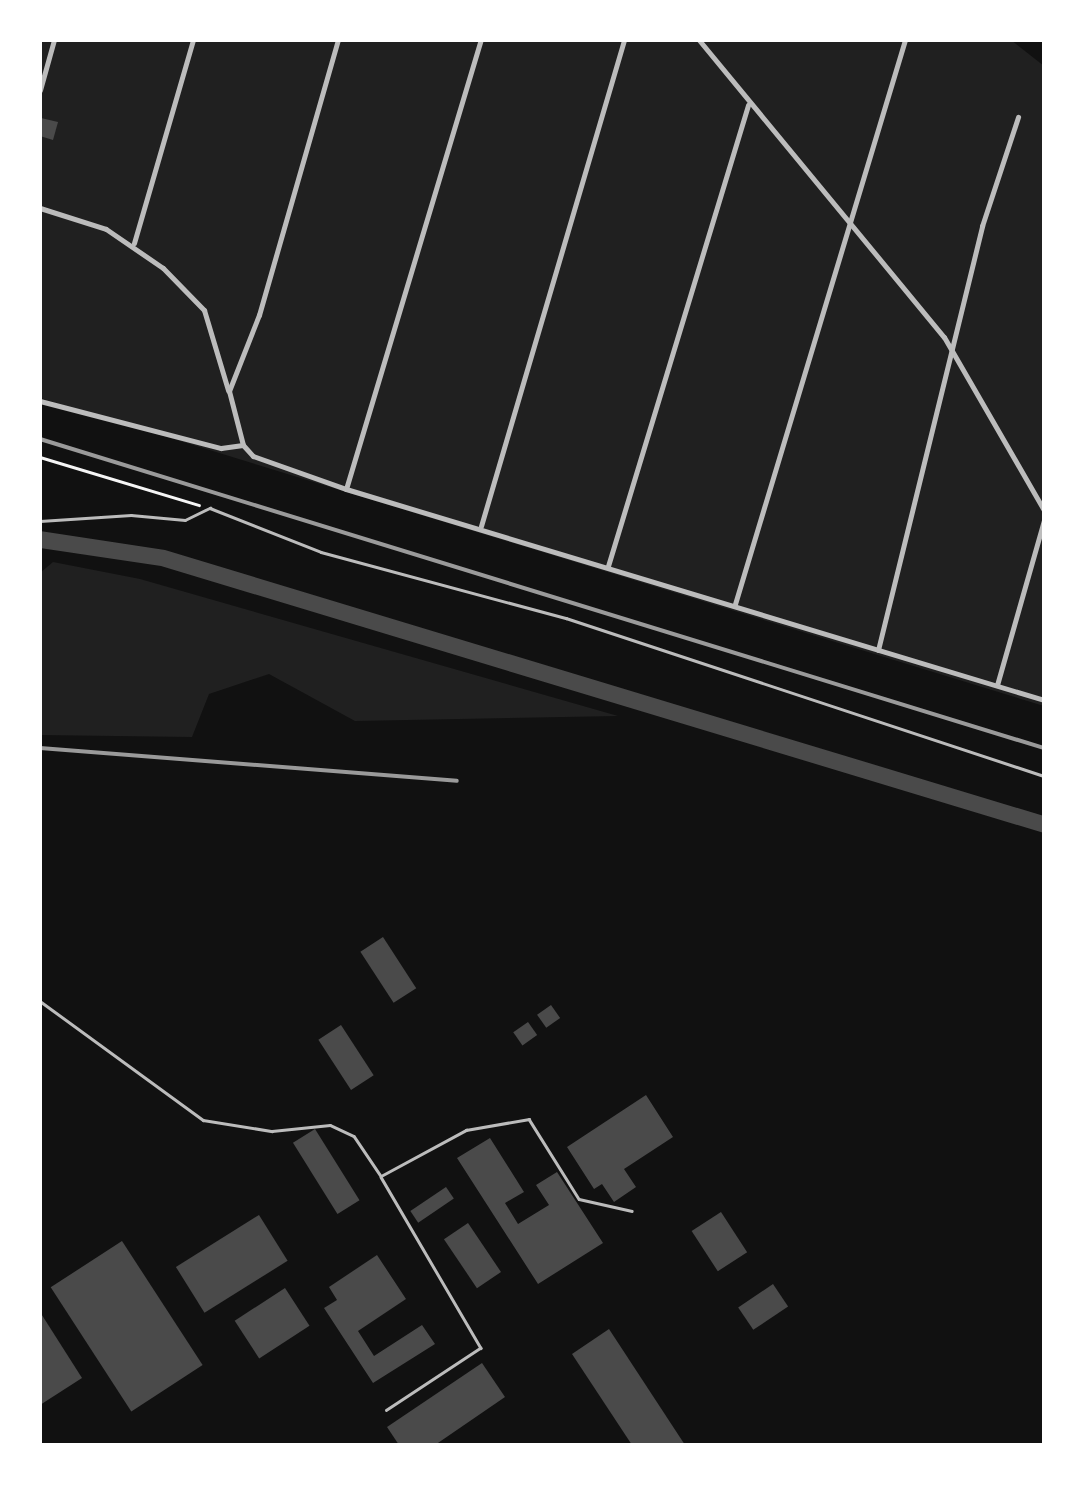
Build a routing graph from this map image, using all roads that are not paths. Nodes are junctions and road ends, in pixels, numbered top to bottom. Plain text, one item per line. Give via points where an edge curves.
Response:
1 (54, 40) edge
2 (193, 40) edge
3 (338, 40) edge
4 (481, 40) edge
5 (624, 40) edge
6 (699, 40) edge
7 (905, 40) edge
8 (40, 90) edge
9 (748, 105) junction
10 (1018, 117) dead end
11 (40, 208) edge
12 (847, 222) junction
13 (134, 244) junction
14 (956, 353) junction
15 (228, 391) junction
16 (40, 401) edge
17 (243, 445) junction
18 (346, 489) junction
19 (1043, 506) edge
20 (1044, 520) edge
21 (40, 521) edge
22 (480, 527) junction
23 (608, 566) junction
24 (734, 604) junction
25 (878, 650) junction
26 (997, 685) junction
27 (1044, 700) edge
28 (1044, 776) edge
29 (40, 1000) edge
30 (380, 1176) junction
31 (632, 1211) dead end
32 (387, 1410) dead end

1 - 8 street
2 - 13 street
3 - 15 street via 260,315
4 - 18 street
5 - 22 street
6 - 9 street
7 - 12 street
9 - 12 street
9 - 23 street
10 - 14 street via 982,226
11 - 13 street
12 - 14 street
12 - 24 street
13 - 15 street via 204,310
14 - 19 street
14 - 25 street via 914,488
15 - 17 street
16 - 17 street via 221,448
17 - 18 street via 253,456
18 - 22 street
20 - 26 street
21 - 28 lane via 184,520 210,508 321,552 566,618
22 - 23 street
23 - 24 street
24 - 25 street
25 - 26 street
26 - 27 street
29 - 30 lane via 203,1120 272,1131 330,1125 354,1136
30 - 31 lane via 466,1130 528,1120 579,1199
30 - 32 lane via 481,1348

